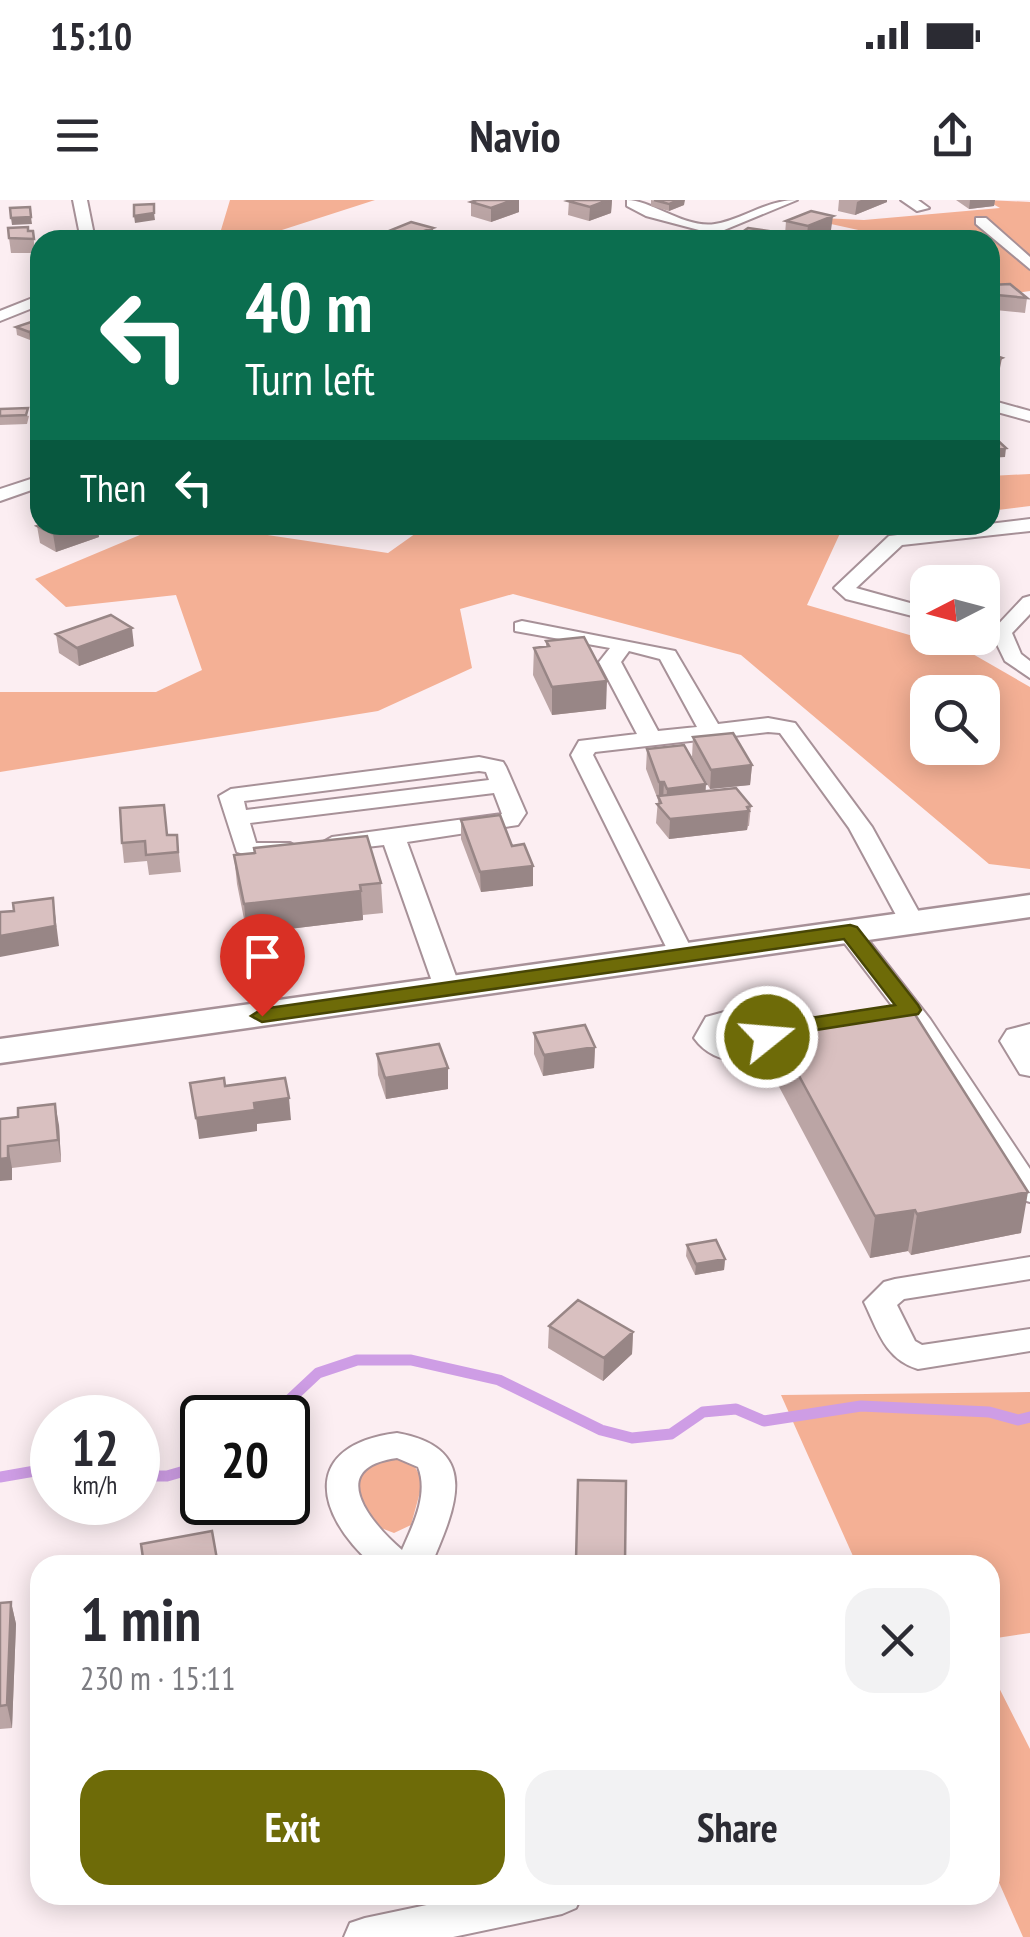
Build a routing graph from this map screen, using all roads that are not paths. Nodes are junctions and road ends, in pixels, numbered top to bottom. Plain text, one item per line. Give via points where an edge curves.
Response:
1 (80, 200) edge
2 (655, 200) edge
3 (790, 200) edge
4 (637, 204) edge
5 (981, 221) dead end
6 (86, 230) edge
7 (713, 230) joint
8 (991, 230) edge
9 (1000, 238) edge
10 (1030, 265) edge
11 (30, 304) edge
12 (0, 316) edge
13 (1030, 398) edge
14 (1000, 402) edge
15 (1000, 407) edge
16 (1030, 416) edge
17 (30, 484) edge
18 (0, 495) edge
19 (1030, 526) edge
20 (1000, 529) edge
21 (944, 535) edge
22 (1030, 602) edge
23 (910, 610) edge
24 (1000, 624) edge
25 (522, 626) dead end
26 (1000, 641) edge
27 (624, 644) junction
28 (1030, 672) edge
29 (712, 731) junction
30 (650, 737) junction
31 (392, 837) junction
32 (1030, 906) edge
33 (912, 923) junction
34 (850, 932) junction
35 (682, 956) junction
36 (448, 990) junction
37 (910, 1010) junction
38 (874, 1015) edge
39 (838, 1020) edge
40 (766, 1031) dead end
41 (1030, 1032) edge
42 (0, 1051) edge
43 (1030, 1068) edge
44 (1030, 1192) edge
45 (1030, 1268) edge
46 (1030, 1340) edge
47 (385, 1555) edge
48 (417, 1555) edge
49 (483, 1905) edge
50 (365, 1937) edge

1 - 6 street
2 - 4 street
3 - 7 street
4 - 7 street
5 - 8 street
9 - 10 street
11 - 12 street
13 - 14 street
15 - 16 street
17 - 18 street
19 - 20 street
21 - 23 street via 896,540 844,588
22 - 24 street
25 - 27 street
26 - 28 street
27 - 29 street via 668,655
27 - 30 street via 610,662
29 - 30 street
29 - 33 street via 768,725 791,731 860,828
30 - 35 street via 590,744 582,752
31 - 31 street via 510,820 514,813 492,766 235,794 229,800 245,848 254,852
31 - 36 street
32 - 33 highway
33 - 34 highway
34 - 35 highway
34 - 37 street
35 - 36 highway
36 - 42 highway
37 - 38 street
37 - 44 street
39 - 40 street
41 - 43 street via 1014,1041
45 - 46 street via 895,1290 880,1302 903,1349 918,1357
47 - 48 street via 357,1528 344,1502 345,1476 354,1460 387,1445 421,1452 439,1478
49 - 50 street

